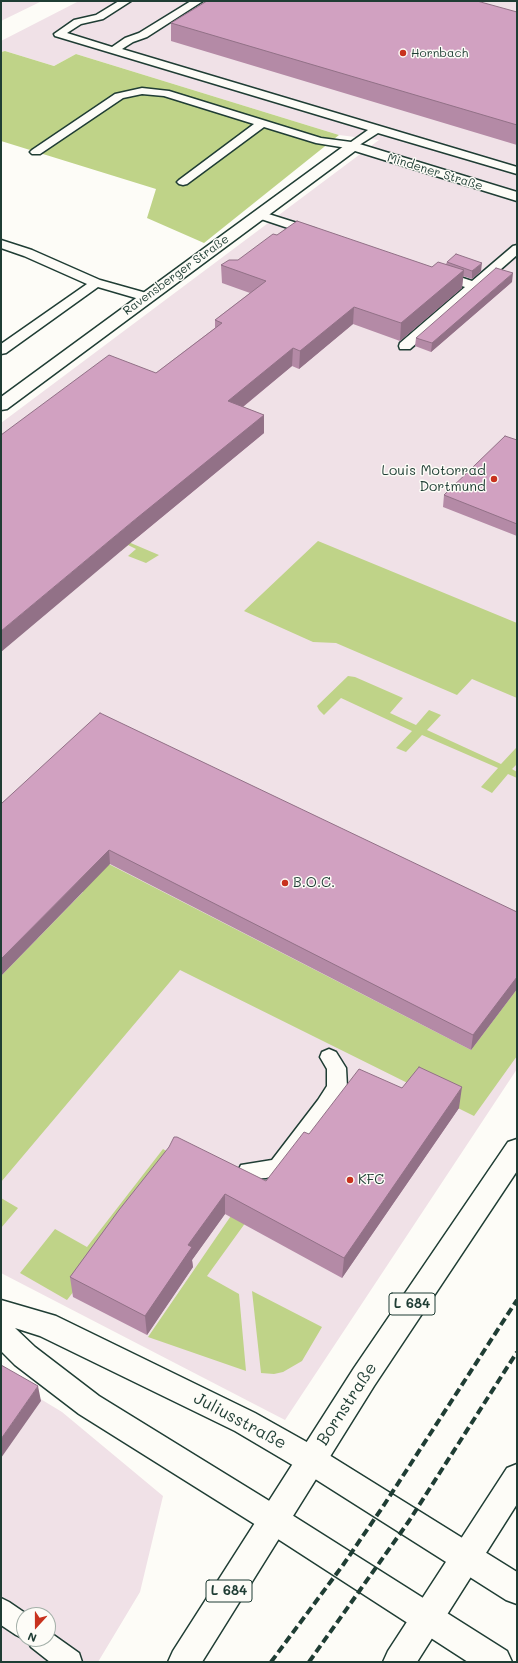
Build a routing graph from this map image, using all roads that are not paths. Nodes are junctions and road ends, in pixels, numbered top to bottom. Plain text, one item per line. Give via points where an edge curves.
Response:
1 (126, 1) edge
2 (198, 1) edge
3 (114, 50) junction
4 (263, 123) junction
5 (376, 129) junction
6 (353, 146) junction
7 (36, 152) dead end
8 (517, 171) edge
9 (184, 182) dead end
10 (517, 197) edge
11 (259, 215) junction
12 (295, 227) junction
13 (320, 235) edge
14 (281, 237) edge
15 (1, 244) edge
16 (517, 248) edge
17 (430, 272) edge
18 (96, 283) junction
19 (474, 286) junction
20 (146, 297) junction
21 (405, 346) dead end
22 (1, 350) edge
23 (1, 405) edge
24 (328, 1057) dead end
25 (517, 1150) edge
26 (248, 1171) edge
27 (1, 1312) edge
28 (1, 1333) edge
29 (311, 1460) junction
30 (517, 1478) edge
31 (274, 1520) junction
32 (466, 1557) junction
33 (517, 1589) edge
34 (1, 1610) edge
35 (426, 1618) junction
36 (16, 1622) edge
37 (50, 1647) edge
38 (70, 1662) edge
39 (184, 1662) edge
40 (399, 1662) edge
41 (496, 1662) edge

1 - 3 lane via 99,17 78,22 59,34
2 - 3 lane via 143,36 129,40
3 - 5 lane
4 - 6 lane via 320,141
4 - 7 lane via 165,93 142,91 119,96
4 - 9 lane
5 - 6 lane
5 - 8 lane
6 - 10 street, Mindener Straße
6 - 11 street, Ravensberger Straße
11 - 12 lane
11 - 20 street, Ravensberger Straße
12 - 13 lane
12 - 14 lane
15 - 18 lane
16 - 19 lane
17 - 19 lane
18 - 20 lane
18 - 22 lane
19 - 21 lane
20 - 23 street, Ravensberger Straße
24 - 26 lane via 336,1068 337,1087 325,1106 278,1167
25 - 29 street, Bornstraße / L 684
27 - 29 street, Juliusstraße via 46,1325 245,1422
28 - 31 street via 25,1356 89,1405
29 - 31 street, Bornstraße / L 684
29 - 32 street, Juliusstraße
30 - 32 street
31 - 35 street
31 - 39 street, Bornstraße / L 684
32 - 33 street, Juliusstraße
32 - 35 street
34 - 36 lane
35 - 40 street
35 - 41 street
37 - 38 lane

